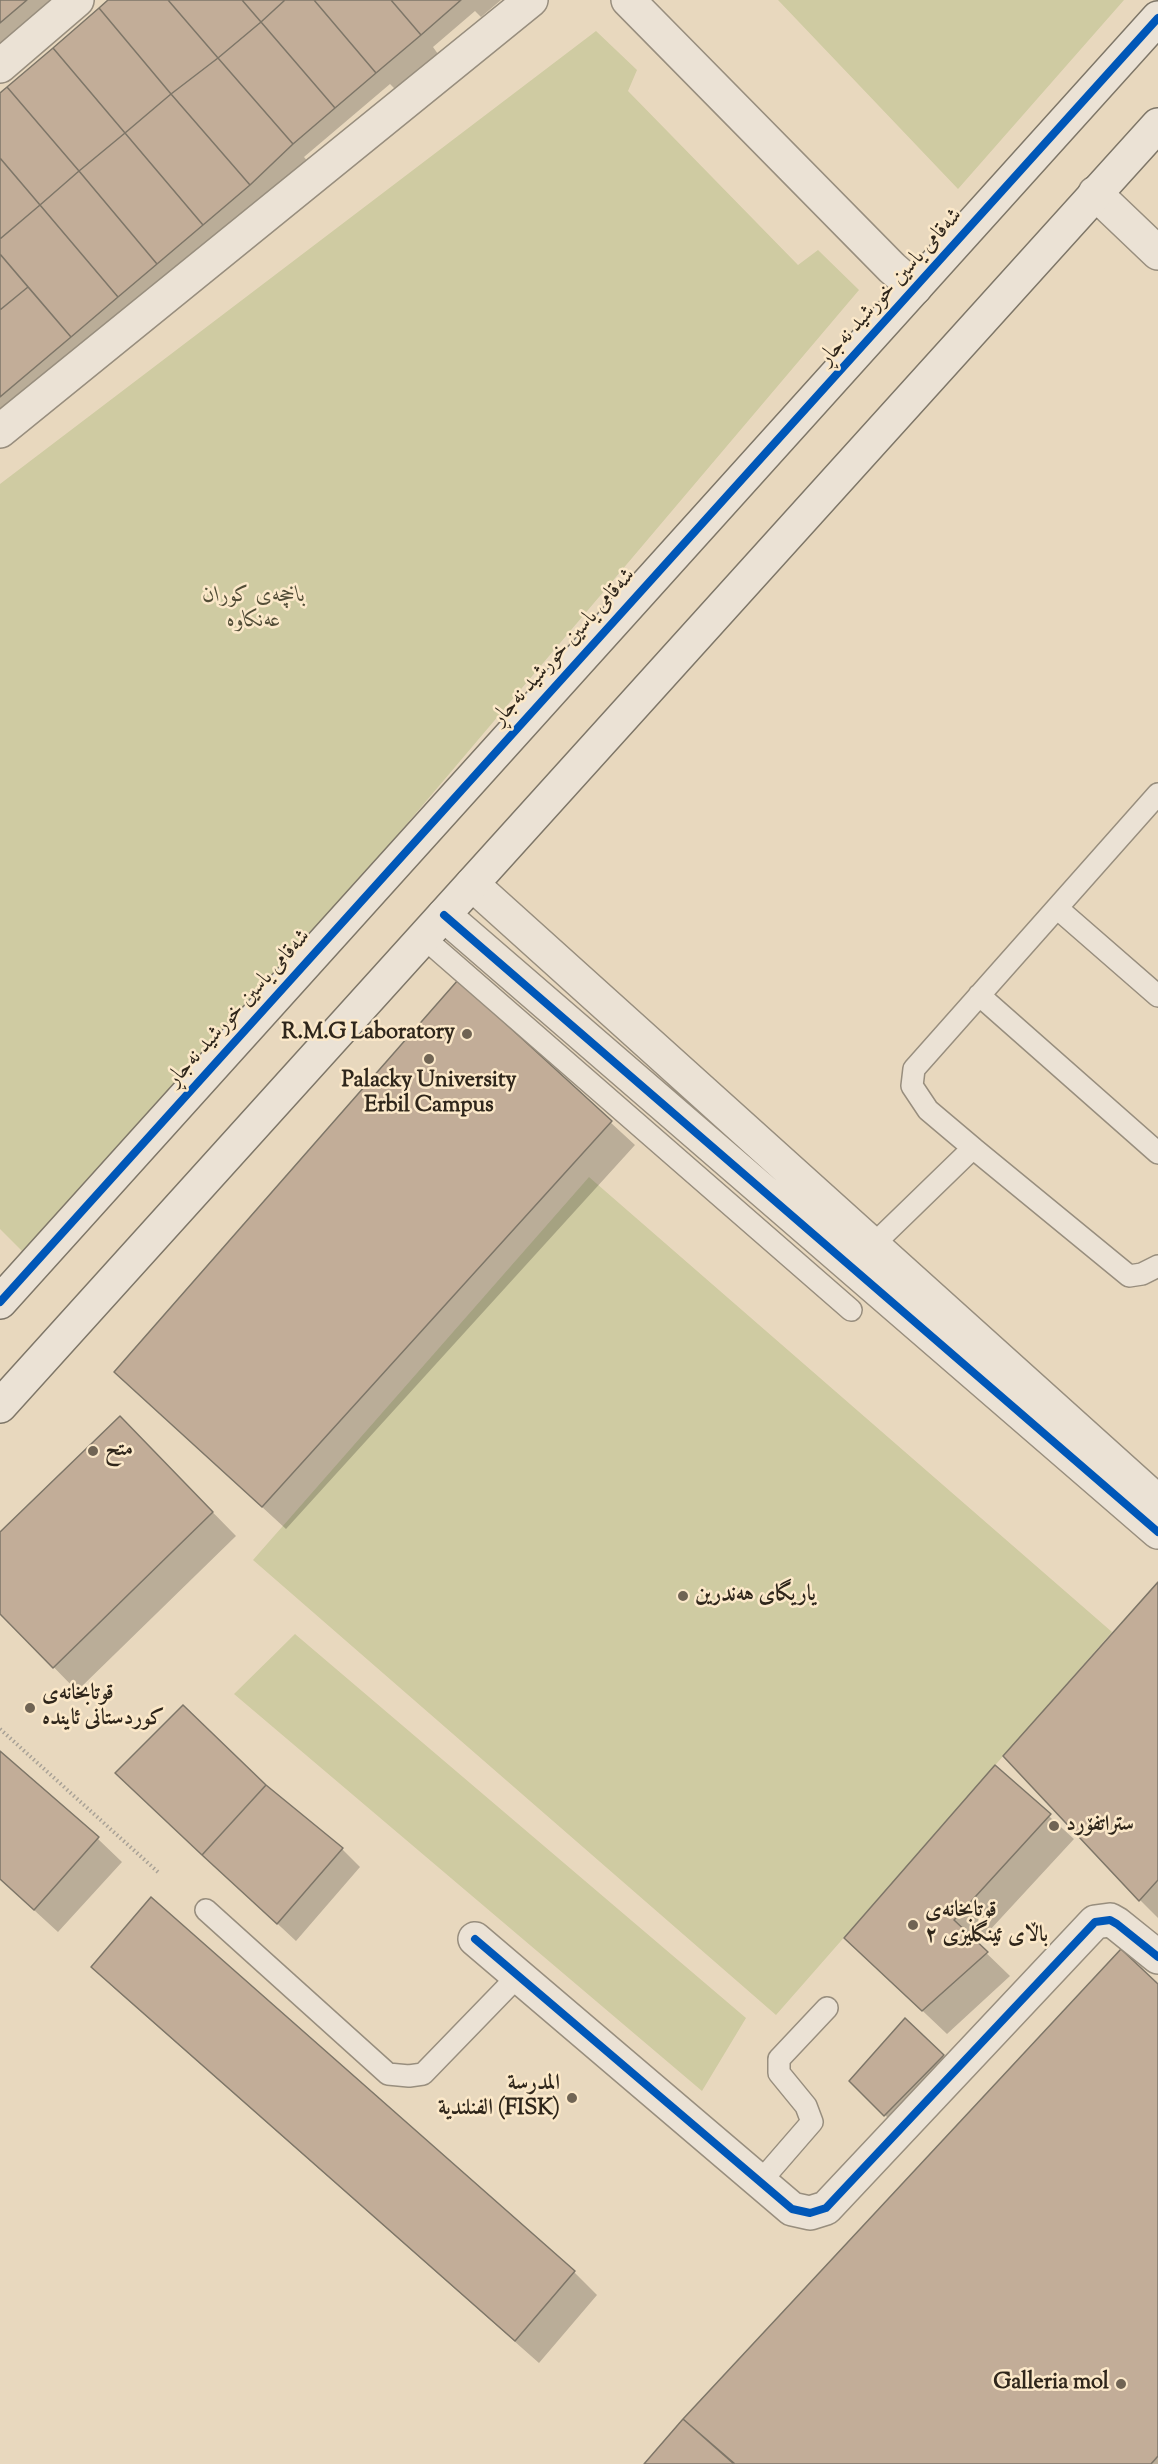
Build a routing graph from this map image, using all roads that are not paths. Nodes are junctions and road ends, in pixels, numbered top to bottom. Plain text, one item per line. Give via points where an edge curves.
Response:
1 (77, 0) edge
2 (531, 0) edge
3 (628, 0) edge
4 (1158, 18) edge
5 (0, 66) edge
6 (1158, 125) edge
7 (1095, 194) junction
8 (1158, 253) edge
9 (915, 288) junction
10 (0, 431) edge
11 (1157, 798) edge
12 (472, 884) junction
13 (1057, 908) junction
14 (434, 926) junction
15 (979, 995) junction
16 (1158, 996) edge
17 (973, 1148) junction
18 (1158, 1153) edge
19 (873, 1245) junction
20 (1158, 1266) edge
21 (0, 1302) edge
22 (851, 1310) dead end
23 (0, 1406) edge
24 (1158, 1502) edge
25 (1158, 1532) edge
26 (206, 1910) dead end
27 (475, 1939) dead end
28 (1158, 1957) edge
29 (518, 1976) junction
30 (827, 2008) dead end
31 (760, 2182) junction

1 - 5 street
2 - 10 street
3 - 9 street
4 - 9 street, شەقامی یاسین خورشید نەجاڕ
6 - 7 street
7 - 8 street
7 - 12 street
9 - 21 street, شەقامی یاسین خورشید نەجاڕ
11 - 13 lane
12 - 14 street
12 - 19 street
13 - 15 lane
13 - 16 lane
14 - 22 lane
14 - 23 street
14 - 25 street
15 - 17 lane via 914,1069 912,1086 928,1110
15 - 18 lane
17 - 19 lane
17 - 20 lane via 1129,1276
19 - 24 street
26 - 29 lane via 388,2074 423,2074
27 - 29 street
28 - 31 street via 1110,1920 1095,1922 826,2208 801,2213
29 - 31 street
30 - 31 lane via 779,2059 780,2073 806,2106 812,2122

